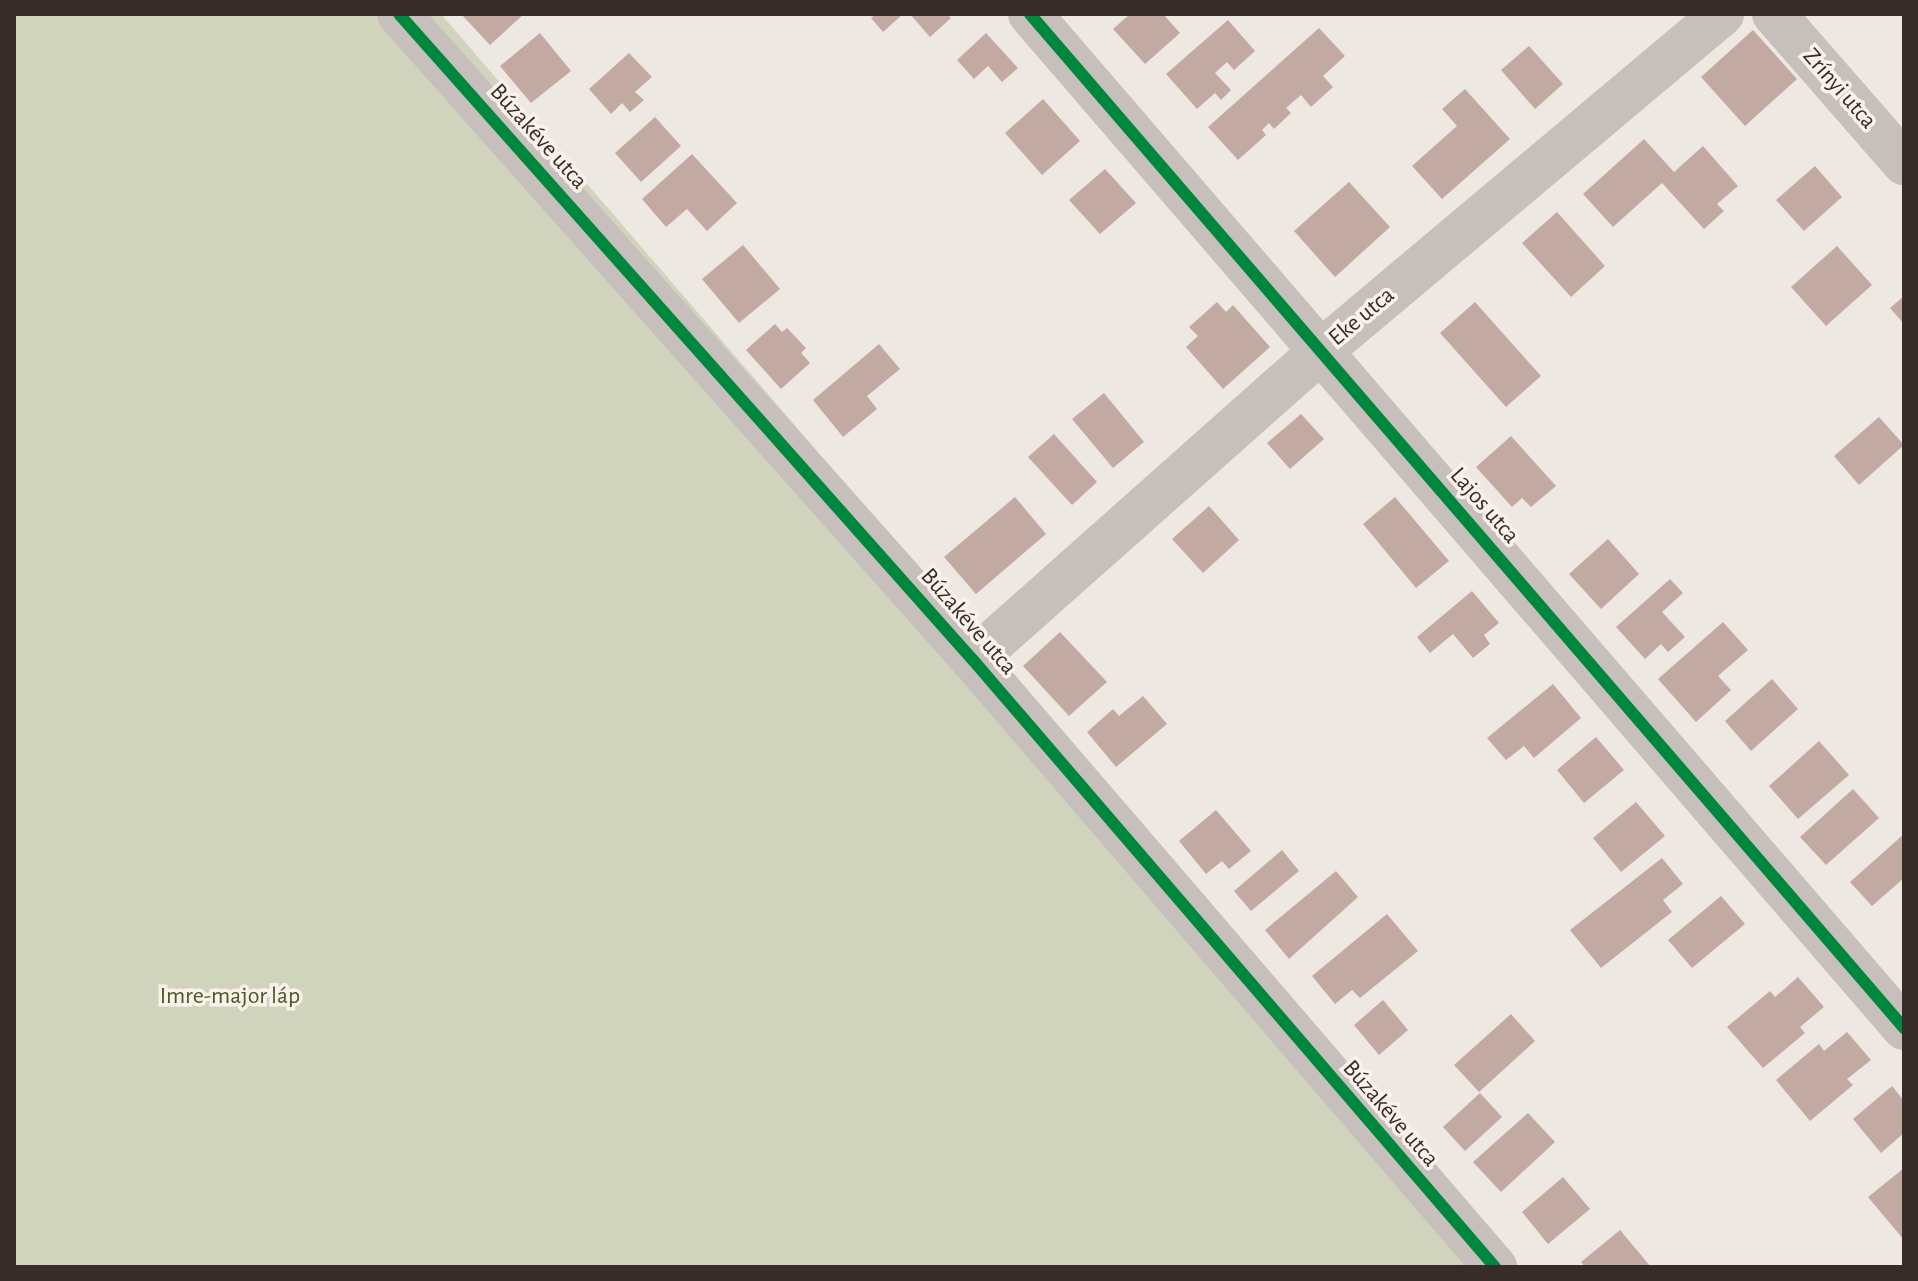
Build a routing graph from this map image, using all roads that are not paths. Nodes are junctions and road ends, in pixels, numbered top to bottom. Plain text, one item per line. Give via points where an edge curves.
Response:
1 (399, 14) edge
2 (1030, 14) edge
3 (1722, 14) edge
4 (1774, 14) edge
5 (1904, 163) edge
6 (1321, 351) junction
7 (973, 660) junction
8 (1904, 1028) edge
9 (1495, 1267) edge

1 - 7 street, Búzakéve utca
2 - 6 street, Lajos utca
3 - 6 street, Eke utca
4 - 5 street, Zrínyi utca
6 - 7 street, Eke utca
6 - 8 street, Lajos utca
7 - 9 street, Búzakéve utca

